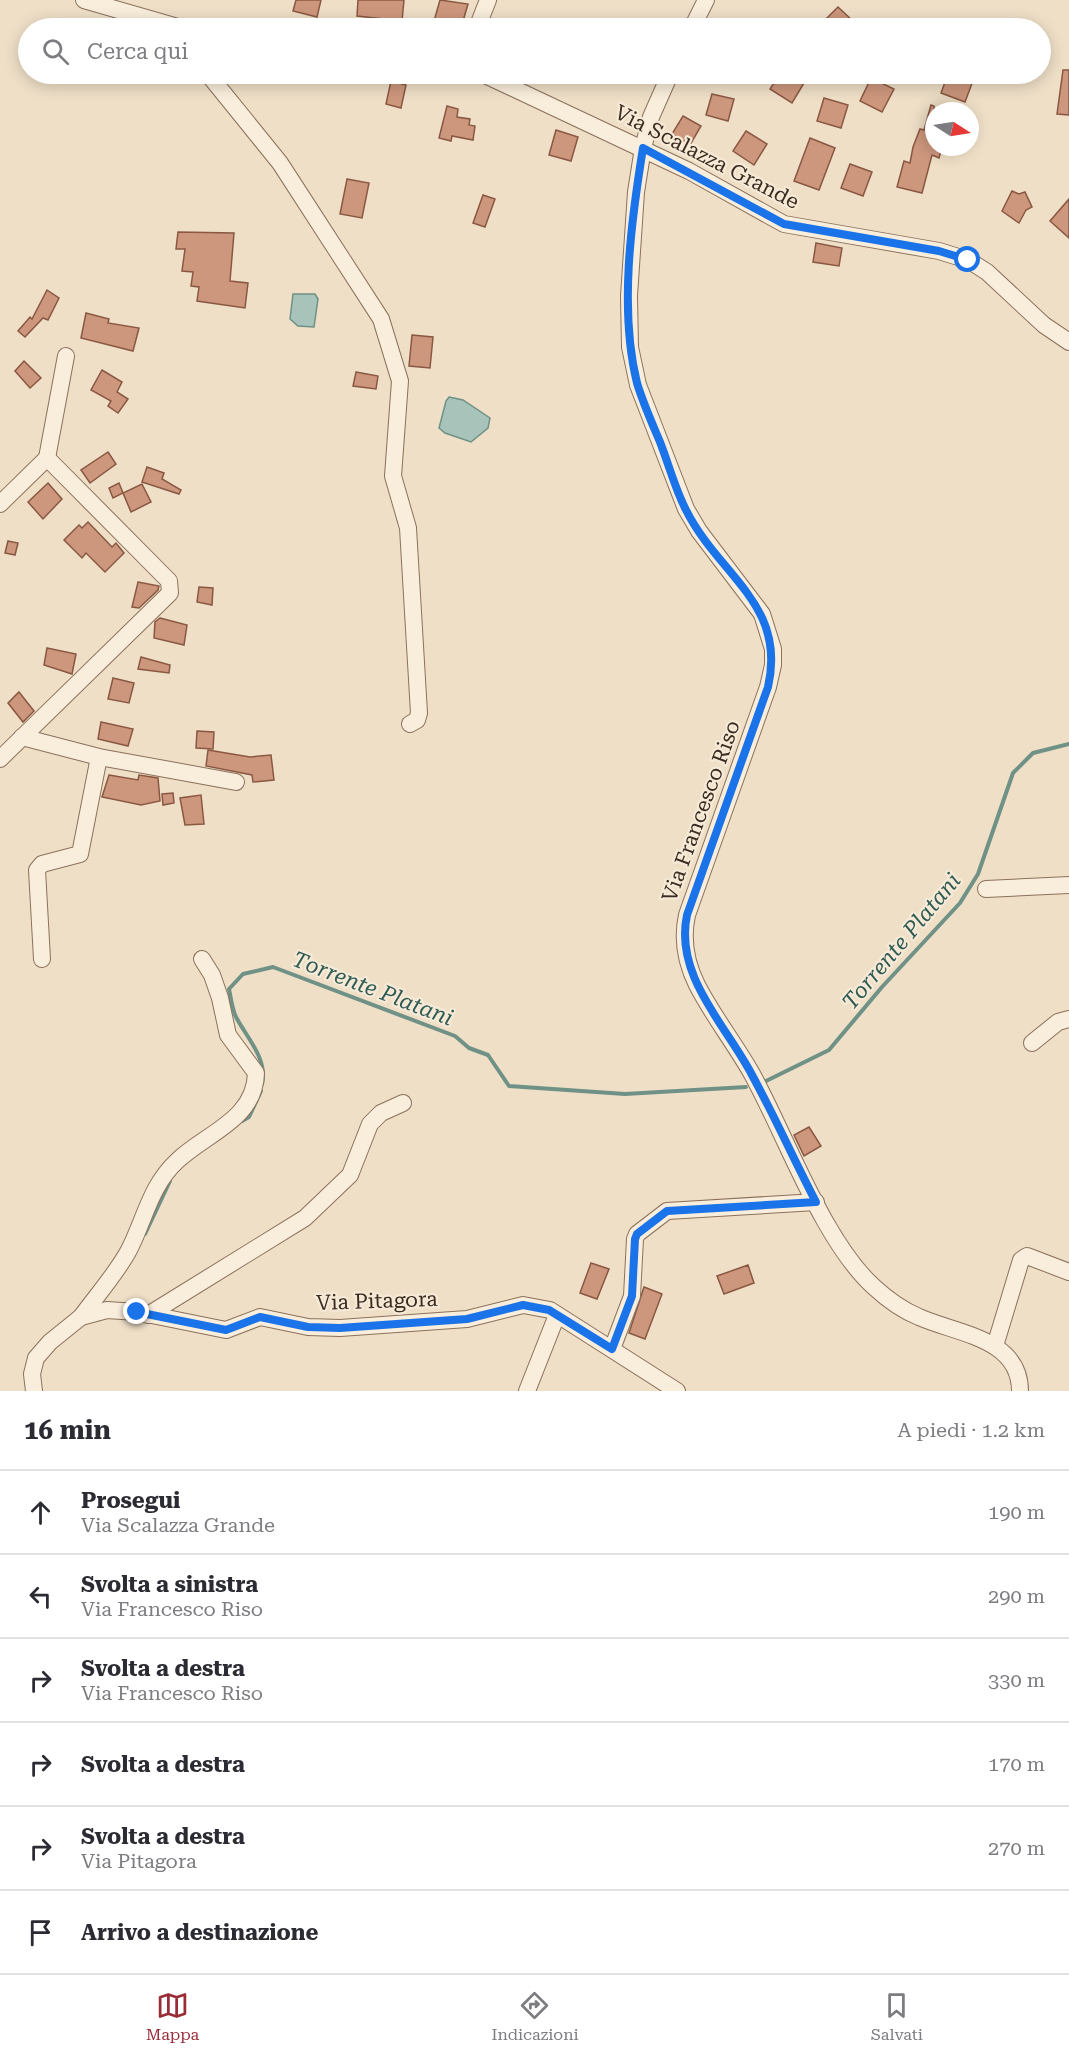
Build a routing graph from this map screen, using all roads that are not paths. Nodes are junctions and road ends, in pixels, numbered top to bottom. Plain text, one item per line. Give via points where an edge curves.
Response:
1 (84, 0) edge
2 (488, 0) edge
3 (706, 0) edge
4 (144, 18) edge
5 (481, 18) edge
6 (697, 18) edge
7 (216, 84) edge
8 (505, 84) edge
9 (666, 84) edge
10 (643, 148) junction
11 (1069, 342) edge
12 (66, 356) dead end
13 (47, 458) junction
14 (0, 504) edge
15 (410, 724) dead end
16 (22, 737) junction
17 (99, 757) junction
18 (0, 759) edge
19 (236, 782) dead end
20 (1069, 885) edge
21 (987, 889) dead end
22 (42, 959) dead end
23 (202, 959) dead end
24 (1069, 1019) edge
25 (1032, 1043) dead end
26 (403, 1103) dead end
27 (816, 1202) junction
28 (1069, 1272) edge
29 (148, 1315) junction
30 (557, 1315) junction
31 (81, 1317) junction
32 (994, 1346) junction
33 (612, 1349) junction
34 (34, 1391) edge
35 (527, 1391) edge
36 (677, 1391) edge
37 (1020, 1391) edge

1 - 4 street
2 - 5 street
3 - 6 street
7 - 15 street via 280,163 344,259 381,319 398,373 393,476 408,528 419,713
8 - 10 street, Via Scalazza Grande
9 - 10 street, Via Francesco Riso
10 - 11 street, Via Scalazza Grande via 784,224 939,251 968,260
10 - 27 street, Via Francesco Riso via 629,296 630,346 638,385 686,509 762,614 773,649 768,687 687,915 686,953 697,985 752,1074
12 - 13 street
13 - 14 street
13 - 16 street via 171,586 170,593
16 - 17 street
16 - 18 street
17 - 19 street
17 - 22 street via 80,854 42,864 37,870
20 - 21 street
23 - 31 street via 220,998 228,1035 256,1073 251,1099 242,1113 176,1161 160,1180 126,1255
24 - 25 street via 1058,1022
26 - 29 street via 381,1113 370,1124 350,1174 305,1218
27 - 32 street, Via Francesco Riso via 843,1249 884,1296 918,1317
27 - 33 street via 667,1211 635,1239 632,1296
28 - 32 street via 1027,1256 1021,1260
29 - 30 street, Via Pitagora via 226,1330 260,1317 308,1327 340,1328 467,1319 523,1305
29 - 31 street, Via Pitagora via 107,1310
30 - 33 street, Via Pitagora
30 - 35 street
31 - 34 street, Via Pitagora via 36,1358 32,1374
32 - 37 street, Via Francesco Riso via 1017,1368
33 - 36 street, Via Pitagora

